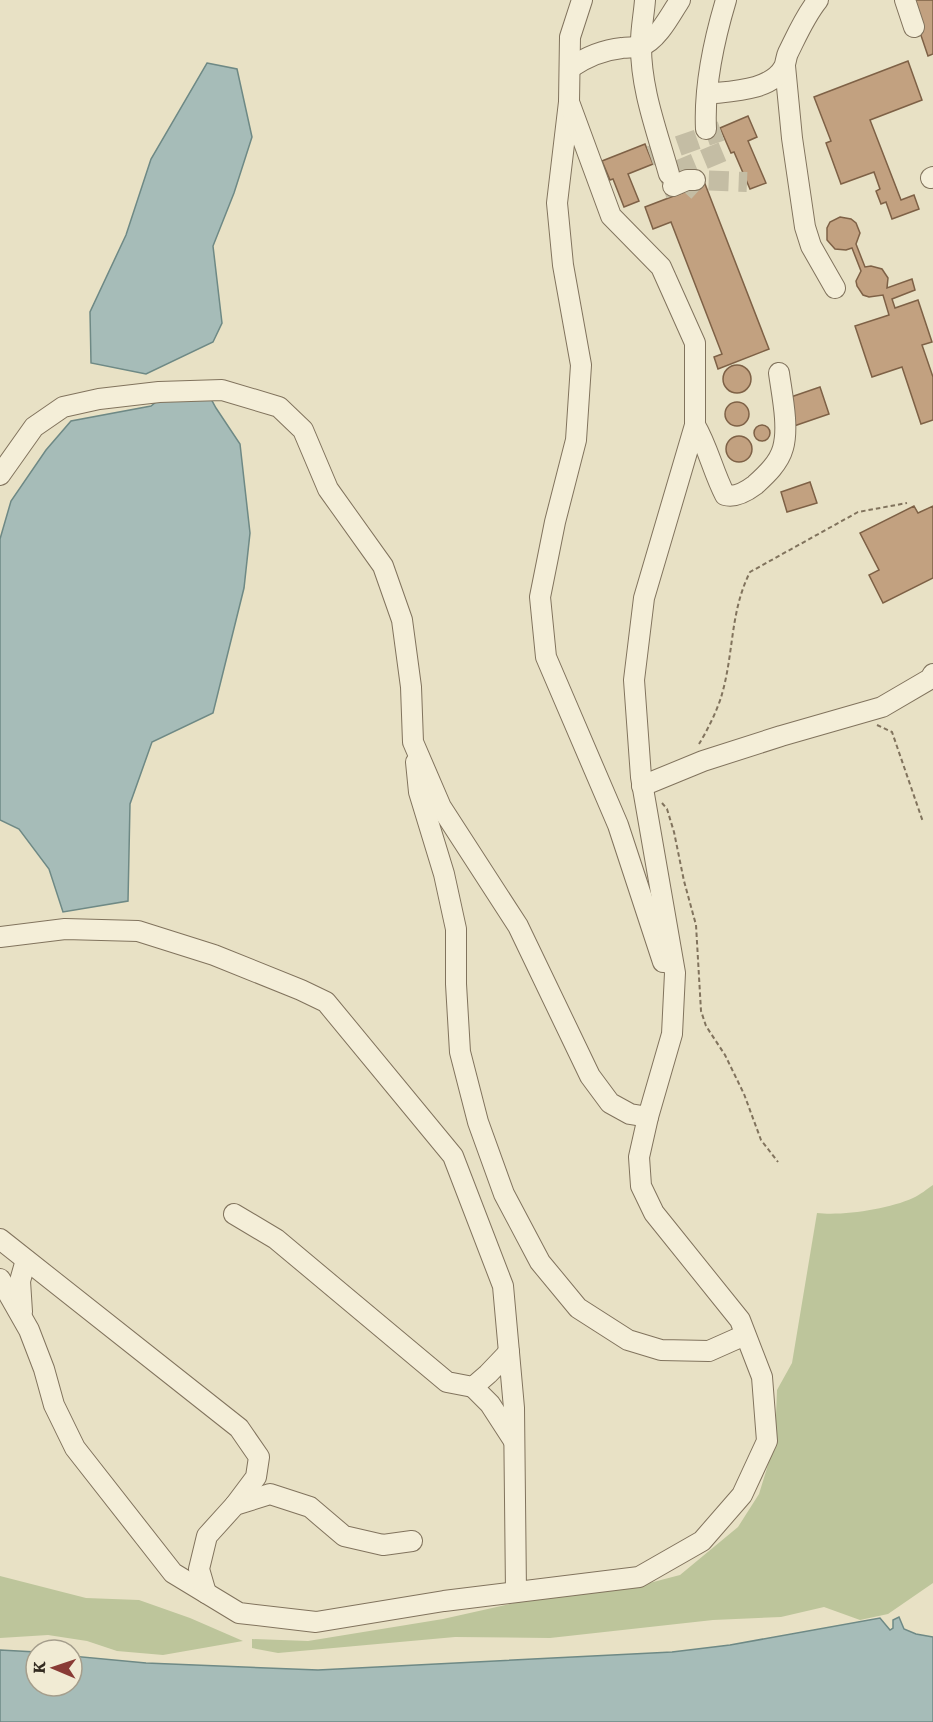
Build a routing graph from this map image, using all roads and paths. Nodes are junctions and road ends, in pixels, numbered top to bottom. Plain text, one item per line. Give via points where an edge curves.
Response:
1 (582, 0) edge
2 (645, 0) edge
3 (680, 0) edge
4 (726, 0) edge
5 (818, 0) edge
6 (905, 0) edge
7 (914, 27) dead end
8 (641, 46) junction
9 (785, 66) junction
10 (570, 68) junction
11 (707, 94) junction
12 (569, 102) junction
13 (706, 129) dead end
14 (695, 180) tunnel mouth
15 (835, 288) dead end
16 (779, 373) dead end
17 (694, 425) junction
18 (0, 475) edge
19 (907, 503) dead end
20 (933, 674) edge
21 (854, 715) junction
22 (414, 742) junction
23 (682, 770) junction
24 (642, 786) junction
25 (923, 822) dead end
26 (0, 937) edge
27 (674, 998) junction
28 (648, 1117) junction
29 (778, 1162) dead end
30 (234, 1214) dead end
31 (0, 1239) edge
32 (26, 1260) junction
33 (0, 1280) edge
34 (23, 1320) junction
35 (745, 1335) junction
36 (509, 1352) junction
37 (473, 1387) junction
38 (514, 1441) junction
39 (235, 1505) junction
40 (412, 1541) dead end
41 (516, 1592) junction
42 (206, 1593) junction

1 - 10 lane via 570,37
2 - 8 lane
3 - 8 lane via 654,38
4 - 11 lane
5 - 9 lane via 808,12
6 - 7 lane
8 - 10 lane via 601,52
8 - 14 lane via 649,107 671,180
9 - 11 lane via 762,85
9 - 15 lane via 805,227 811,246
10 - 12 lane
11 - 13 lane
12 - 17 lane via 611,216 662,267 694,343
12 - 27 lane via 557,203 580,365 576,440 540,597 546,657 618,825
16 - 17 lane via 785,424 783,449 769,473 751,488 739,495 725,495
17 - 24 lane via 644,598 634,680
18 - 22 lane via 34,427 63,407 159,392 222,390 279,407 303,430 328,489 383,566 402,620
19 - 23 path via 858,512 750,572 741,590 722,696
20 - 21 lane via 882,707
21 - 23 lane
21 - 25 path via 892,732
22 - 28 lane via 441,807 518,926 590,1076 610,1103 630,1114
22 - 35 lane via 419,792 456,929 460,1052 478,1122 504,1194 540,1262 579,1308 628,1340 661,1350 709,1351
23 - 24 lane
24 - 27 lane via 675,973
24 - 29 path via 667,809 674,832 696,925 700,1011 739,1084 761,1140
26 - 36 lane via 65,928 138,931 214,955 326,1002 453,1156 503,1286
27 - 28 lane via 672,1034
28 - 35 lane via 639,1157 641,1186 654,1213 740,1320
30 - 37 lane via 276,1239 447,1382
31 - 32 lane
32 - 34 lane via 20,1281
32 - 39 lane via 239,1428 259,1457 256,1477
33 - 34 lane
34 - 42 lane via 54,1405 75,1448 173,1573
35 - 41 lane via 762,1377 767,1441 742,1495 702,1541 639,1576
36 - 37 lane
36 - 38 lane
37 - 38 lane via 490,1404
38 - 41 lane
39 - 40 lane via 270,1494 310,1508 344,1536 383,1545
39 - 42 lane via 207,1536 199,1569
41 - 42 lane via 316,1622 239,1613

